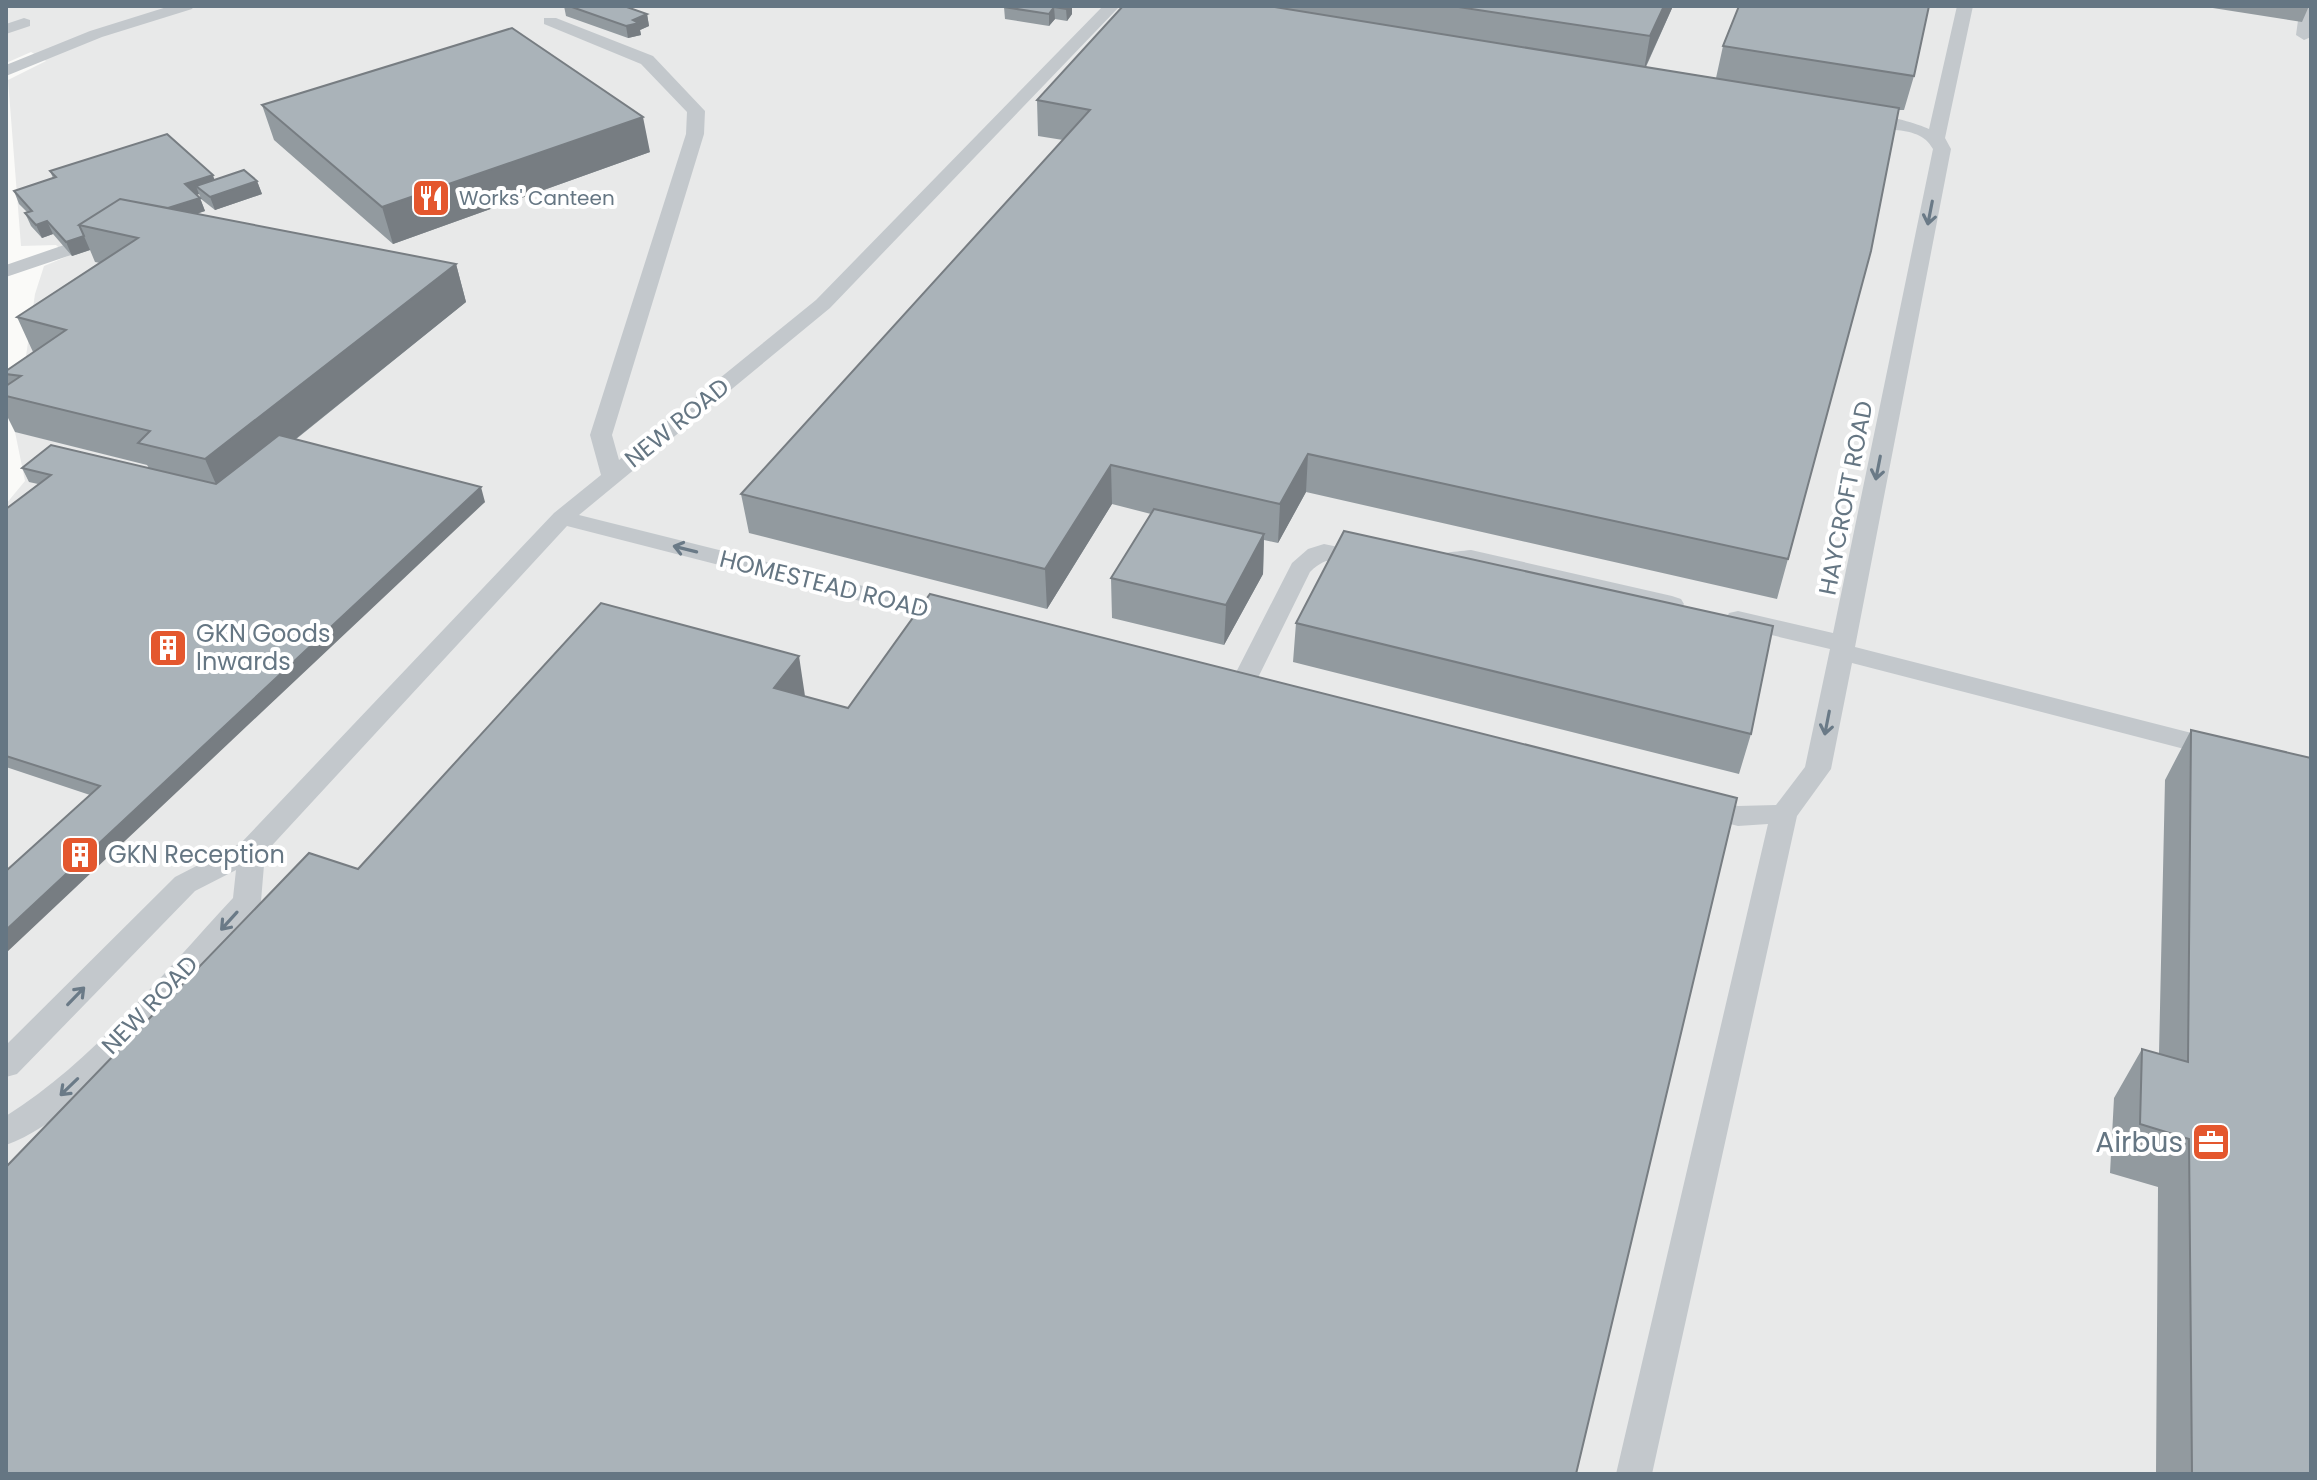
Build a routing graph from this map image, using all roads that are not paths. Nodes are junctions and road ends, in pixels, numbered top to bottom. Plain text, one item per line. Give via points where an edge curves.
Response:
1 (186, 6) edge
2 (1112, 6) edge
3 (1965, 6) edge
4 (2308, 6) edge
5 (550, 21) dead end
6 (24, 23) dead end
7 (6, 29) edge
8 (2304, 35) dead end
9 (6, 71) edge
10 (1845, 117) edge
11 (1936, 138) junction
12 (67, 250) edge
13 (6, 271) edge
14 (612, 476) junction
15 (562, 518) junction
16 (1688, 608) edge
17 (1719, 615) edge
18 (978, 623) edge
19 (1842, 648) junction
20 (1209, 682) edge
21 (1240, 690) junction
22 (1270, 697) edge
23 (2244, 756) edge
24 (1677, 800) edge
25 (1784, 814) junction
26 (251, 850) junction
27 (6, 1065) edge
28 (6, 1132) edge
29 (1634, 1474) edge

1 - 9 lane via 96,34
2 - 14 lane, NEW ROAD via 823,304
3 - 11 lane, HAYCROFT ROAD
4 - 8 lane
5 - 14 lane via 647,60 696,111 695,134 601,435
6 - 7 lane
10 - 11 lane via 1908,126
11 -> 19 lane, HAYCROFT ROAD via 1942,149
12 - 13 lane
14 - 15 lane, NEW ROAD
18 -> 15 lane, HOMESTEAD ROAD
15 - 26 lane, NEW ROAD
16 - 21 lane via 1471,557 1403,567 1323,550 1300,568
17 - 19 lane
19 - 23 lane
19 -> 25 lane, HAYCROFT ROAD via 1818,769
20 - 21 lane
21 - 22 lane
24 - 25 lane via 1738,816
25 - 29 lane
27 -> 26 lane, NEW ROAD via 185,884
26 -> 28 lane, NEW ROAD via 247,901 56,1100

